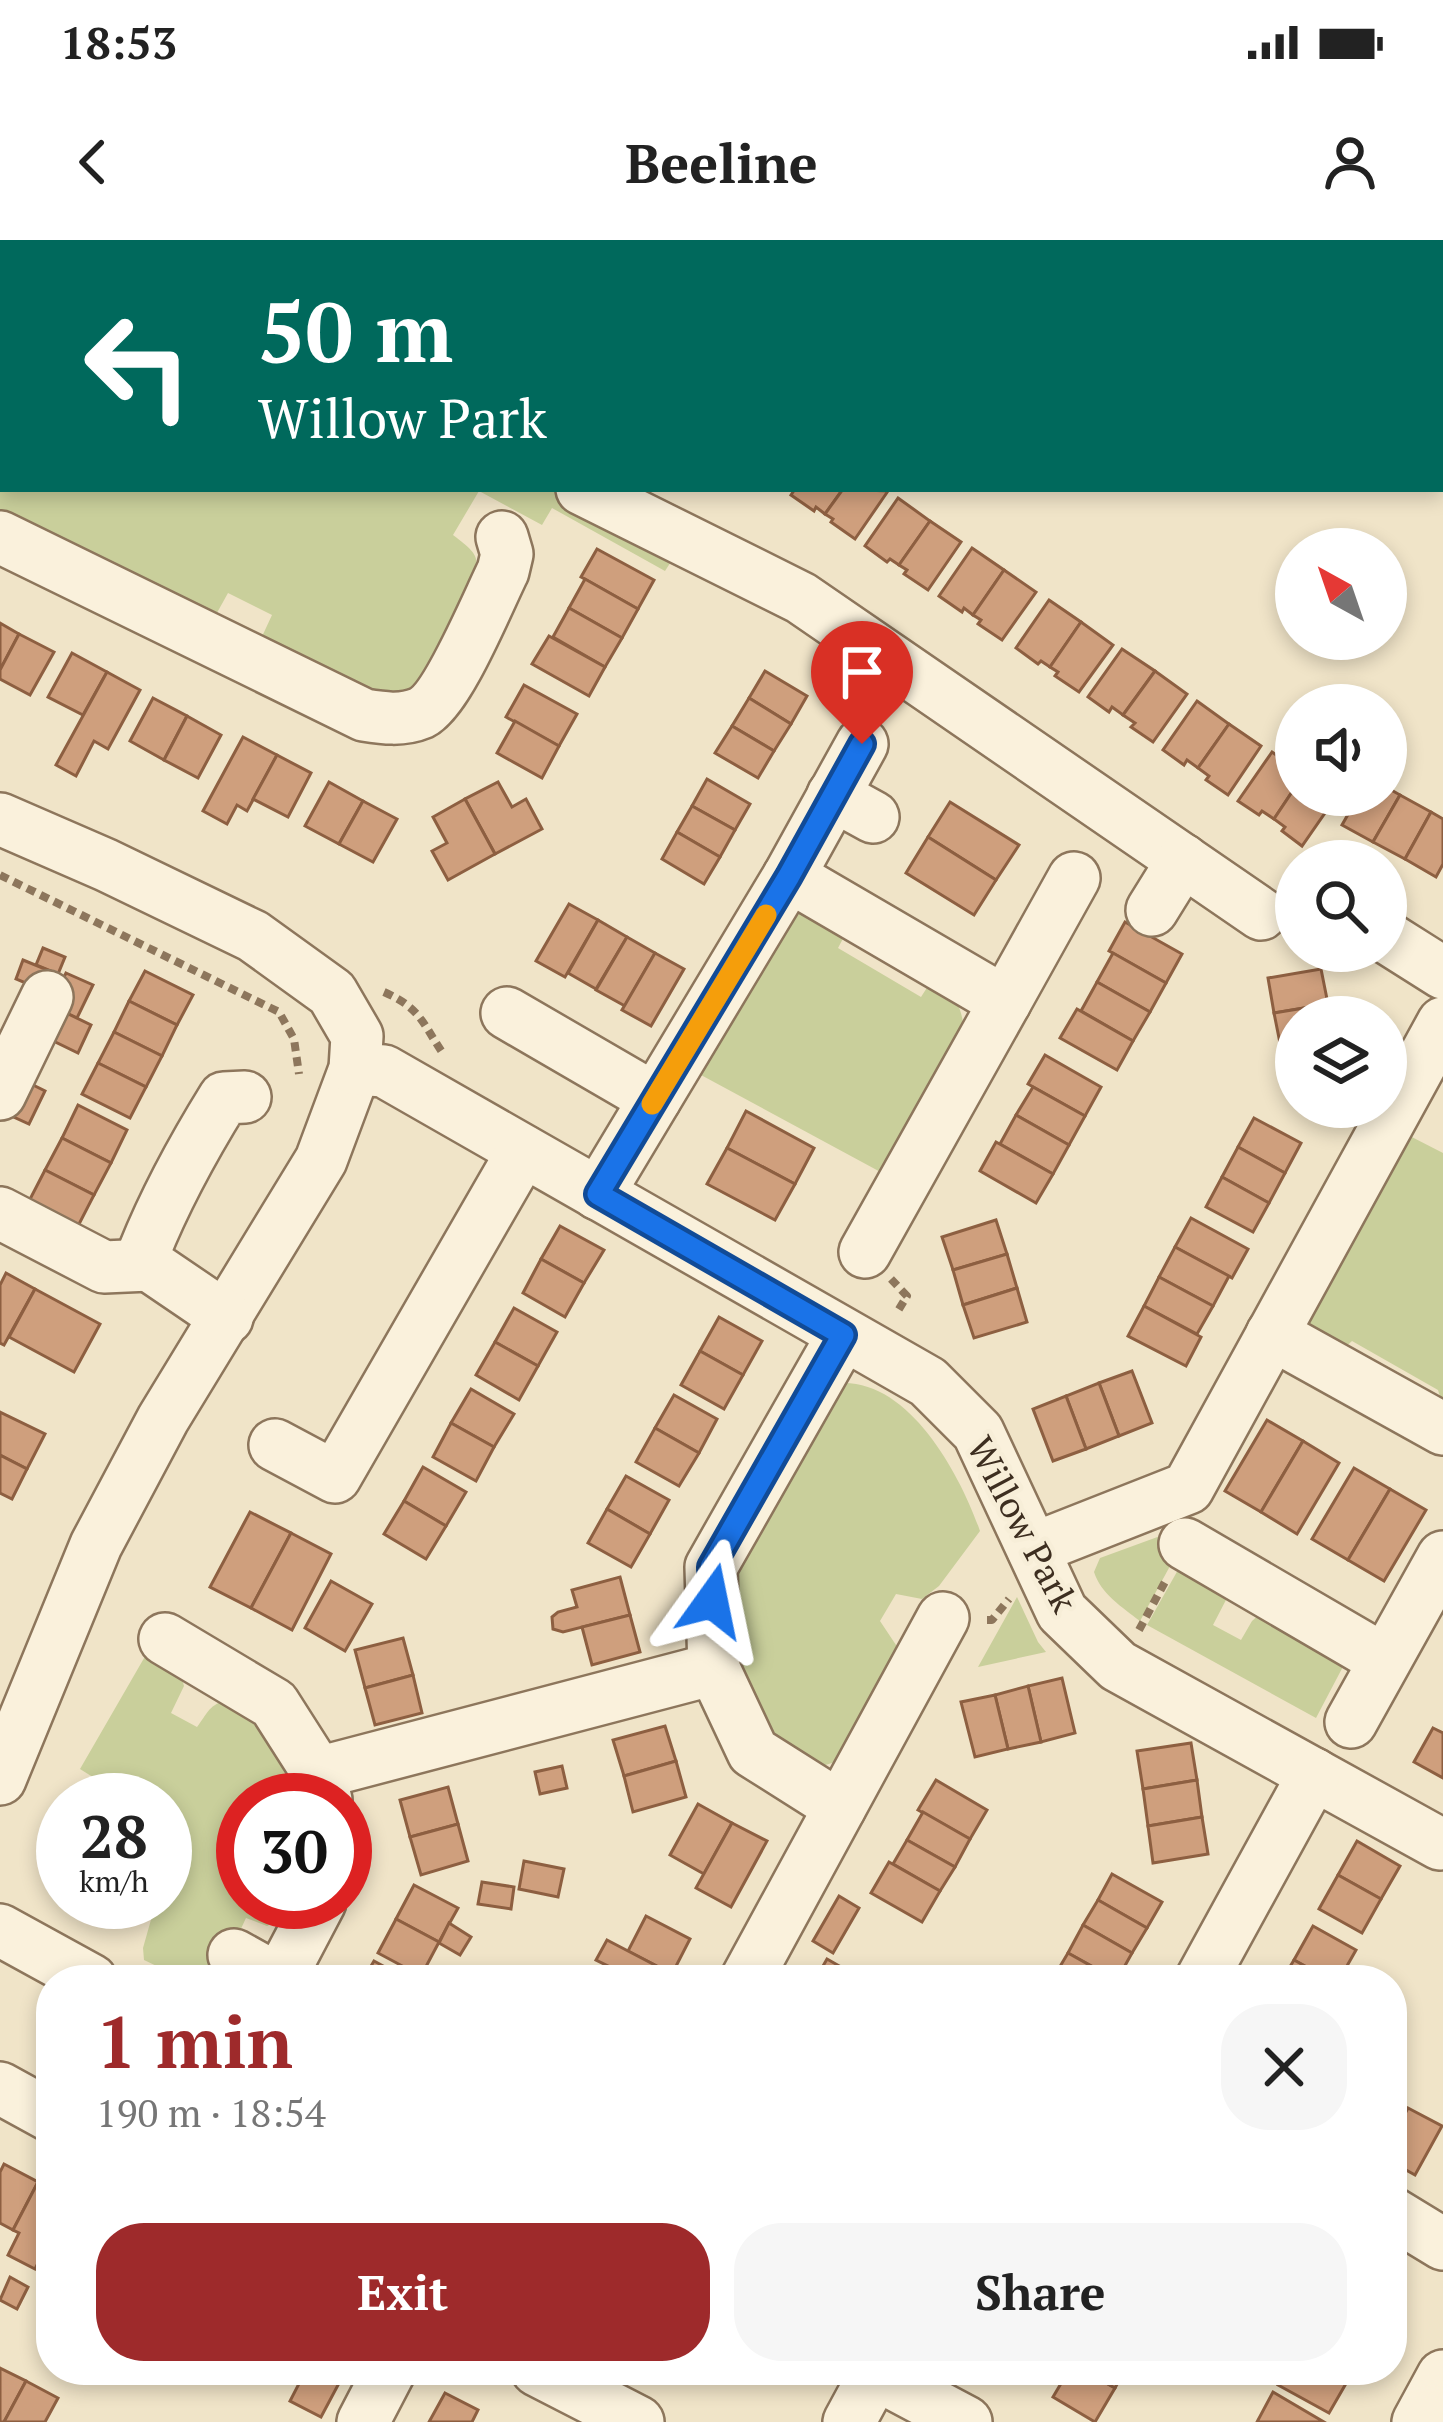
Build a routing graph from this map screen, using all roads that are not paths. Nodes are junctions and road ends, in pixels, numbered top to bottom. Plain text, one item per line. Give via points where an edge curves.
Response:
1 (588, 492) edge
2 (0, 537) edge
3 (502, 537) dead end
4 (862, 744) dead end
5 (0, 820) edge
6 (1183, 860) junction
7 (789, 876) junction
8 (1074, 878) dead end
9 (1152, 910) dead end
10 (1261, 914) dead end
11 (1407, 950) edge
12 (1443, 973) edge
13 (47, 997) dead end
14 (1005, 1002) junction
15 (507, 1013) dead end
16 (1443, 1023) edge
17 (333, 1078) junction
18 (0, 1094) edge
19 (245, 1097) road end
20 (655, 1099) junction
21 (523, 1151) junction
22 (598, 1194) junction
23 (0, 1213) edge
24 (865, 1252) road end
25 (149, 1265) junction
26 (227, 1318) junction
27 (1272, 1334) junction
28 (858, 1344) junction
29 (1443, 1429) edge
30 (275, 1445) dead end
31 (1185, 1544) dead end
32 (1035, 1555) junction
33 (1443, 1557) edge
34 (943, 1618) road end
35 (165, 1639) dead end
36 (1384, 1660) junction
37 (714, 1669) junction
38 (1351, 1722) dead end
39 (314, 1773) edge
40 (366, 1773) edge
41 (1314, 1774) junction
42 (0, 1779) edge
43 (840, 1807) junction
44 (1440, 1844) dead end
45 (306, 1929) edge
46 (0, 1930) edge
47 (234, 1955) dead end
48 (64, 1965) edge
49 (252, 1965) edge
50 (287, 1965) edge
51 (754, 1965) edge
52 (1209, 1965) edge
53 (0, 2088) edge
54 (36, 2108) edge
55 (1407, 2222) edge
56 (1443, 2244) edge
57 (1443, 2376) edge
58 (382, 2385) edge
59 (566, 2385) edge
60 (866, 2385) edge
61 (896, 2385) edge
62 (363, 2422) edge
63 (638, 2422) edge
64 (849, 2422) edge
65 (966, 2422) edge
66 (1418, 2422) edge

1 - 6 street via 800,598
2 - 3 street via 364,715 393,719 424,712 448,682 503,571
4 - 7 street via 853,806
5 - 17 street via 253,936 332,993 357,1036
6 - 9 street
6 - 10 street
7 - 14 street
7 - 20 street
8 - 14 street
11 - 12 street
13 - 18 street
14 - 24 street
15 - 20 street
16 - 27 street
17 - 21 street, Willow Park via 383,1071
17 - 26 street via 321,1160
19 - 25 street via 224,1099 186,1160 144,1252
20 - 22 street
21 - 22 street, Willow Park
21 - 30 street via 335,1477
22 - 28 street, Willow Park
23 - 25 street via 104,1267
25 - 26 street
26 - 42 street via 96,1546
27 - 29 street
27 - 32 street via 1187,1488
28 - 32 street, Willow Park via 928,1382 978,1432
28 - 37 street via 711,1567
31 - 36 street
32 - 41 street, Willow Park via 1062,1612 1118,1666
33 - 36 street
34 - 43 street
35 - 39 street via 274,1704
36 - 38 street
37 - 40 street
37 - 43 street via 753,1752
41 - 44 street, Willow Park
41 - 52 street
43 - 51 street
45 - 50 street
46 - 48 street
47 - 49 street
53 - 54 street
55 - 56 street
57 - 66 street
58 - 62 street
59 - 63 street
60 - 64 street
61 - 65 street

